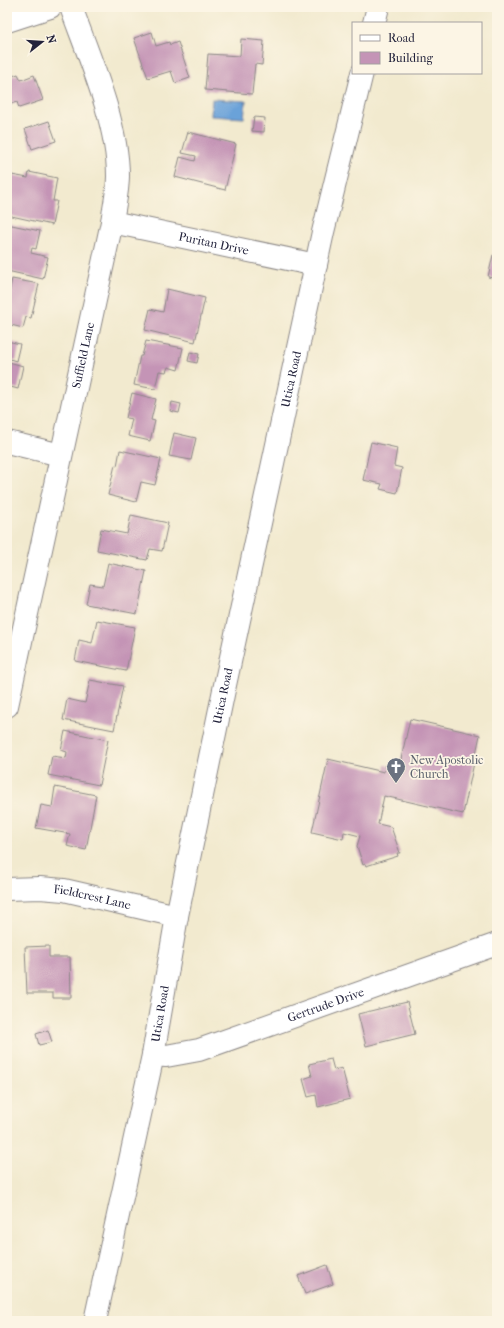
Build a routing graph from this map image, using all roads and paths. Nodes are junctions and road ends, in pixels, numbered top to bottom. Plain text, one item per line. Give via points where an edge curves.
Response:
1 (50, 7) edge
2 (71, 7) edge
3 (378, 7) edge
4 (7, 21) edge
5 (374, 22) edge
6 (362, 74) edge
7 (112, 222) junction
8 (316, 265) junction
9 (7, 442) edge
10 (61, 454) junction
11 (7, 706) edge
12 (7, 889) edge
13 (177, 916) junction
14 (497, 944) edge
15 (153, 1055) junction
16 (95, 1321) edge

1 - 4 street
2 - 7 street, Suffield Lane via 114,138 118,176
3 - 5 street
6 - 8 street, Utica Road
7 - 8 street, Puritan Drive
7 - 10 street, Suffield Lane
8 - 13 street, Utica Road
9 - 10 street
10 - 11 street, Suffield Lane
12 - 13 street, Fieldcrest Lane via 64,890
13 - 15 street, Utica Road
14 - 15 street, Gertrude Drive via 199,1050 166,1056
15 - 16 street, Utica Road

